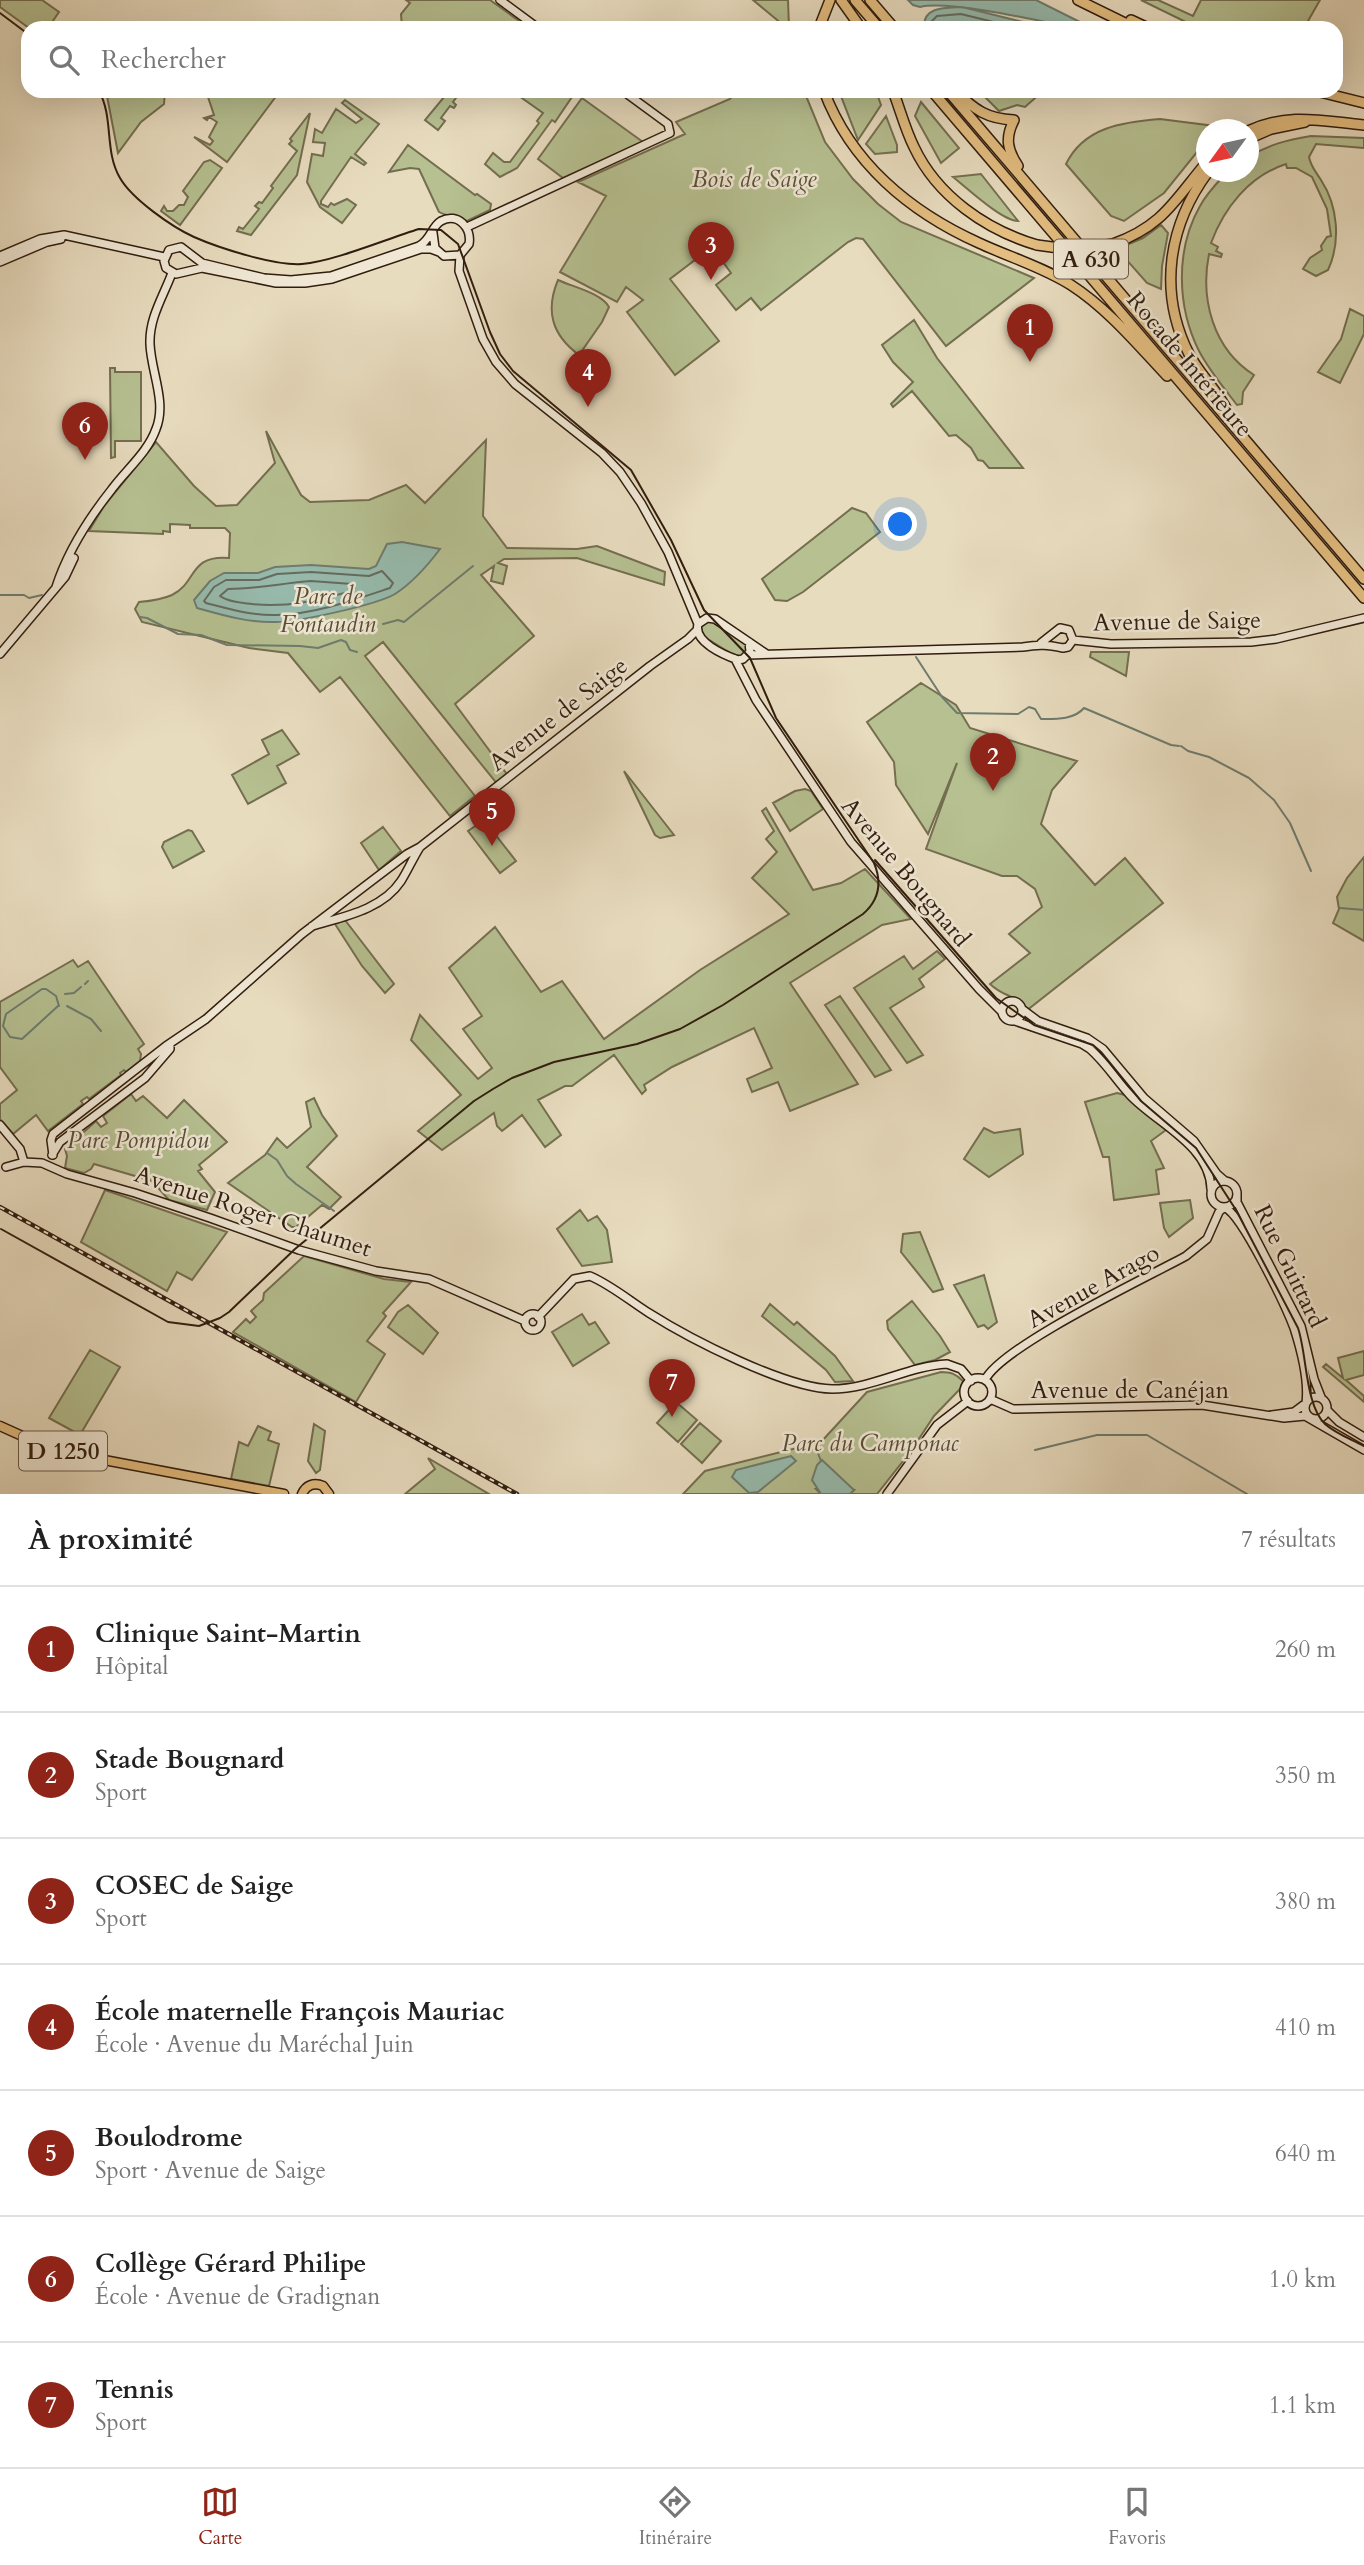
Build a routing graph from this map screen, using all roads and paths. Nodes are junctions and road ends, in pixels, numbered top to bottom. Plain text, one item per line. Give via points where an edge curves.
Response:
1 (500, 0) edge
2 (841, 0) edge
3 (855, 0) edge
4 (1078, 0) edge
5 (1092, 0) edge
6 (873, 3) edge
7 (828, 4) edge
8 (528, 21) edge
9 (822, 21) edge
10 (856, 21) edge
11 (873, 21) edge
12 (889, 21) edge
13 (1121, 21) edge
14 (1134, 21) edge
15 (633, 98) edge
16 (827, 98) edge
17 (896, 98) edge
18 (938, 98) edge
19 (954, 98) edge
20 (962, 98) edge
21 (1343, 98) edge
22 (1364, 103) edge
23 (1314, 121) junction
24 (1364, 125) edge
25 (1259, 127) edge
26 (1259, 134) edge
27 (1196, 177) edge
28 (1202, 182) edge
29 (1060, 223) junction
30 (467, 227) junction
31 (433, 233) junction
32 (76, 237) junction
33 (190, 254) junction
34 (441, 254) junction
35 (460, 255) junction
36 (0, 256) edge
37 (164, 257) junction
38 (0, 262) edge
39 (187, 271) junction
40 (459, 271) junction
41 (172, 273) junction
42 (1185, 389) junction
43 (1235, 426) junction
44 (1364, 579) edge
45 (1364, 598) edge
46 (691, 605) junction
47 (706, 618) junction
48 (1364, 618) edge
49 (698, 630) junction
50 (1053, 636) junction
51 (1073, 640) junction
52 (749, 642) junction
53 (1038, 644) junction
54 (1055, 645) junction
55 (765, 653) junction
56 (0, 654) edge
57 (748, 655) junction
58 (737, 660) junction
59 (412, 855) junction
60 (334, 916) junction
61 (975, 984) junction
62 (1007, 1002) junction
63 (1022, 1009) junction
64 (1002, 1012) junction
65 (1015, 1021) junction
66 (0, 1125) edge
67 (24, 1162) junction
68 (48, 1166) junction
69 (6, 1167) dead end
70 (1225, 1181) junction
71 (1211, 1189) junction
72 (1237, 1192) junction
73 (1214, 1203) junction
74 (1224, 1207) junction
75 (1215, 1220) junction
76 (538, 1317) junction
77 (525, 1321) junction
78 (985, 1380) junction
79 (971, 1381) junction
80 (1321, 1397) junction
81 (990, 1399) junction
82 (968, 1401) junction
83 (1306, 1403) junction
84 (1328, 1411) junction
85 (1272, 1415) junction
86 (1312, 1418) junction
87 (0, 1426) edge
88 (1364, 1437) edge
89 (1364, 1450) edge
90 (284, 1494) edge
91 (301, 1494) edge
92 (329, 1494) edge
93 (887, 1494) edge

1 - 8 main road
2 - 10 highway
3 - 11 highway
4 - 13 highway
5 - 14 highway
6 - 12 highway
7 - 9 highway
15 - 30 main road via 668,124 670,131 664,138
16 - 42 highway via 853,145 896,193 962,235 1069,283 1106,312
17 - 27 highway, bridge via 914,146 947,192 982,221 1037,245 1074,250 1113,244 1163,215
18 - 42 highway, Rocade Intérieure / A 630
19 - 29 highway, A 630
20 - 29 highway via 982,114 1014,120 1007,139 1009,151
21 - 22 highway
23 - 24 highway
23 - 25 highway via 1285,119
23 - 26 highway
28 - 43 highway via 1177,230 1170,267 1171,298 1189,353
29 - 43 highway, A 630
30 - 31 main road via 446,219
30 - 35 main road via 469,244
31 - 33 main road via 419,246 331,276 304,280 257,276 202,263
31 - 34 main road via 433,244
32 - 36 main road via 46,237
32 - 37 main road
32 - 38 main road via 47,242
33 - 37 main road via 177,247
33 - 39 main road
34 - 35 main road
34 - 39 main road via 421,249 305,284 202,268
34 - 40 main road
35 - 40 main road
37 - 41 main road via 164,265
39 - 41 main road
40 - 46 main road via 483,338 502,369 624,471
41 - 56 main road via 151,333 158,427 83,533 56,587
42 - 45 highway, Rocade Intérieure / A 630
43 - 44 highway, A 630
46 - 47 main road
46 - 49 main road
47 - 49 main road, Avenue de Saige
47 - 52 main road via 715,619
48 - 51 main road, Avenue de Saige via 1251,642 1111,644
49 - 58 main road
49 - 59 main road, Avenue de Saige
50 - 51 main road, Avenue de Saige via 1064,628
50 - 53 main road, Avenue de Saige
50 - 54 main road
51 - 54 main road, Avenue de Saige via 1068,647
52 - 55 main road
52 - 57 main road
53 - 54 main road, Avenue de Saige
53 - 55 main road, Avenue de Saige
55 - 57 main road, Avenue de Saige
57 - 58 main road
58 - 61 main road, Avenue Bougnard via 756,700 862,858
59 - 60 main road
59 - 60 main road via 400,883 382,900
60 - 68 main road via 312,926 206,1019 53,1134
61 - 62 main road, Avenue Bougnard
61 - 64 main road, Avenue Bougnard
62 - 63 main road, Avenue Bougnard via 1016,1002
62 - 64 main road
63 - 65 main road
63 - 70 main road, Avenue Bougnard via 1038,1021 1087,1038 1103,1049 1144,1098 1199,1146
64 - 65 main road, Avenue Bougnard via 1007,1020
65 - 71 main road, Avenue Bougnard via 1090,1049 1131,1096 1194,1150
66 - 67 main road via 20,1149
67 - 68 main road, Avenue Roger Chaumet
67 - 69 main road, Avenue Roger Chaumet
68 - 77 main road, Avenue Roger Chaumet via 299,1250 376,1271 429,1279
70 - 71 main road
70 - 72 main road
71 - 73 main road
72 - 74 main road via 1233,1204
72 - 80 main road, Rue Guittard via 1237,1202 1301,1326
73 - 74 main road
73 - 75 main road
74 - 75 main road, Avenue Arago
74 - 83 main road, Rue Guittard via 1244,1229 1289,1317 1300,1349
75 - 78 main road, Avenue Arago via 1207,1239 1186,1256 1036,1339 995,1366
76 - 77 main road via 529,1315
76 - 77 main road via 540,1325 534,1330
76 - 79 main road via 568,1284 590,1276 682,1332 807,1385 850,1387 947,1364 961,1369
78 - 79 main road
78 - 81 main road via 992,1388
79 - 82 main road via 965,1392
80 - 83 main road, Avenue de Canéjan
80 - 84 main road
81 - 82 main road via 979,1406
81 - 85 main road, Avenue de Canéjan via 1013,1409 1202,1405
82 - 93 main road via 937,1425
83 - 85 main road, Avenue de Canéjan via 1294,1412
83 - 86 main road via 1306,1413
84 - 86 main road, Avenue de Canéjan via 1323,1418
84 - 88 main road
85 - 86 main road, Avenue de Canéjan
86 - 89 main road, Avenue de Canéjan
87 - 90 main road, D 1250 via 83,1456
91 - 92 main road via 314,1484

